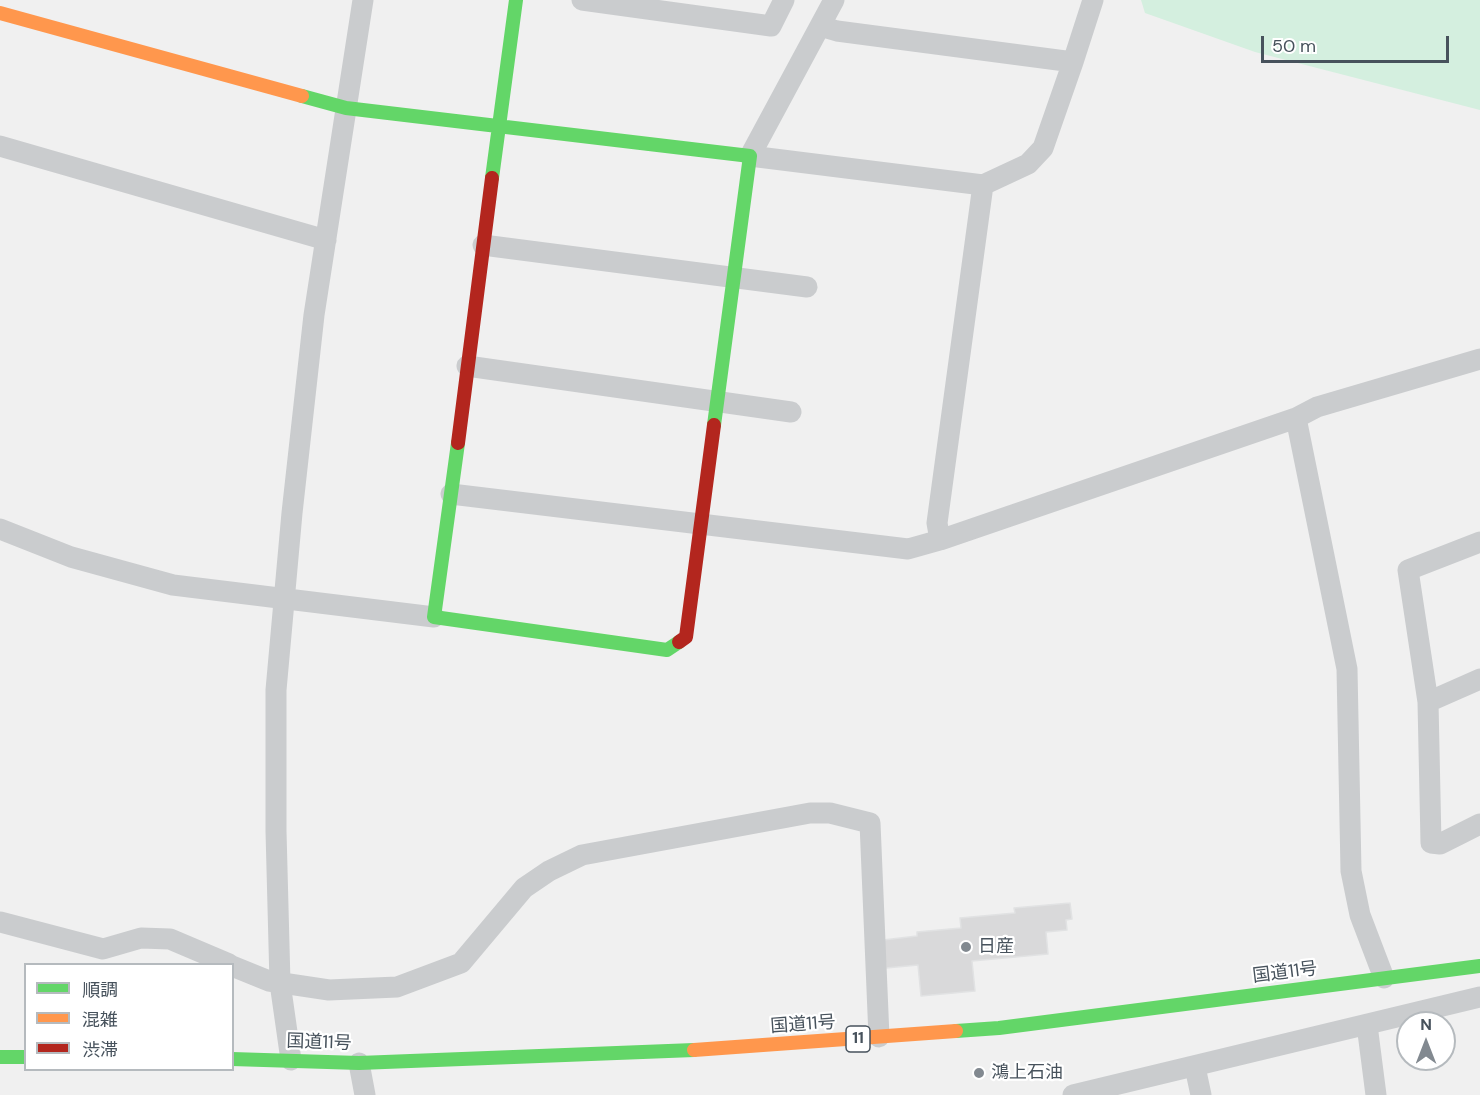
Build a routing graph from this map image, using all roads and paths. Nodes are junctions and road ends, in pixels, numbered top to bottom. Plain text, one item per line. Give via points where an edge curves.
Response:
1 (363, 0) edge
2 (516, 0) edge
3 (582, 0) edge
4 (784, 0) edge
5 (834, 0) edge
6 (1093, 0) edge
7 (1, 13) edge
8 (820, 26) junction
9 (1073, 62) junction
10 (346, 108) junction
11 (499, 126) junction
12 (0, 146) edge
13 (750, 156) junction
14 (983, 185) junction
15 (326, 240) junction
16 (483, 244) junction
17 (733, 278) junction
18 (807, 287) dead end
19 (1480, 359) edge
20 (467, 366) junction
21 (716, 401) junction
22 (790, 412) dead end
23 (1296, 418) junction
24 (451, 494) junction
25 (700, 523) junction
26 (0, 529) edge
27 (940, 540) junction
28 (1480, 542) edge
29 (284, 599) junction
30 (434, 617) junction
31 (1480, 679) edge
32 (1428, 702) junction
33 (1480, 824) edge
34 (0, 922) edge
35 (226, 963) edge
36 (234, 966) edge
37 (1480, 966) edge
38 (1384, 978) junction
39 (280, 983) junction
40 (1480, 997) edge
41 (1367, 1025) junction
42 (879, 1037) junction
43 (0, 1057) edge
44 (24, 1057) edge
45 (234, 1059) edge
46 (291, 1060) junction
47 (359, 1063) junction
48 (1195, 1067) junction
49 (365, 1095) edge
50 (1073, 1095) edge
51 (1202, 1095) edge
52 (1376, 1095) edge

1 - 10 street
2 - 11 main road
3 - 4 street via 771,26
5 - 8 street
6 - 9 street
7 - 10 main road
8 - 9 street
8 - 13 street
9 - 14 street via 1043,148 1028,164
10 - 11 main road
10 - 15 street
11 - 13 main road
11 - 16 main road
12 - 15 street
13 - 14 street
13 - 17 main road
14 - 27 street via 937,523
15 - 29 street via 314,315
16 - 17 street
16 - 20 main road
17 - 18 street
17 - 21 main road
19 - 23 street via 1317,407
20 - 21 street
20 - 24 main road
21 - 22 street
21 - 25 main road
23 - 27 street
23 - 38 street via 1347,669 1351,871 1360,915
24 - 25 street
24 - 30 main road
25 - 27 street via 908,549
25 - 30 main road via 686,637 667,650
26 - 29 street via 71,558 173,585
28 - 32 street via 1408,570
29 - 30 street
29 - 39 street via 276,690
31 - 32 street
32 - 33 street via 1431,843 1440,844
34 - 35 street via 104,949 141,938 171,939
36 - 39 street
37 - 38 main road, 国道11号 / 11
38 - 42 main road, 国道11号 / 11 via 999,1028
39 - 42 street via 329,990 397,987 461,963 524,888 582,855 810,813 830,813 870,823
39 - 46 street
40 - 41 street
41 - 48 street
41 - 52 street
42 - 47 main road, 国道11号 / 11 via 726,1049
43 - 44 main road
45 - 46 main road, 国道11号 / 11
46 - 47 main road, 国道11号 / 11
47 - 49 street
48 - 50 street
48 - 51 street

